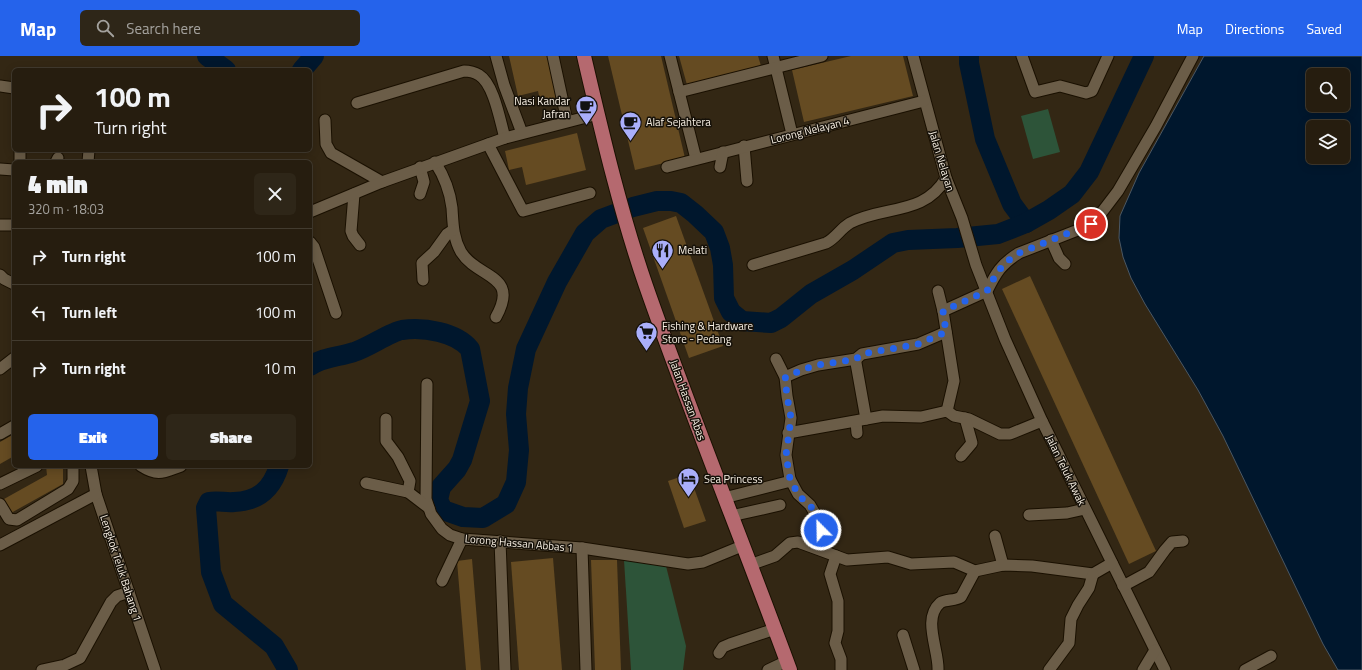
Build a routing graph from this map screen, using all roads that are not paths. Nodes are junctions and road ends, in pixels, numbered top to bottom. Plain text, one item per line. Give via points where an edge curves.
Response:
1 (496, 56) edge
2 (553, 56) edge
3 (584, 56) edge
4 (670, 56) edge
5 (773, 56) edge
6 (822, 56) edge
7 (913, 56) edge
8 (1022, 56) edge
9 (1108, 56) edge
10 (1193, 56) edge
11 (775, 68) junction
12 (0, 86) edge
13 (12, 88) edge
14 (679, 92) junction
15 (924, 101) junction
16 (357, 102) dead end
17 (598, 114) junction
18 (325, 120) dead end
19 (567, 121) junction
20 (522, 132) junction
21 (792, 134) junction
22 (505, 138) junction
23 (488, 144) junction
24 (744, 146) junction
25 (723, 152) junction
26 (696, 158) junction
27 (435, 162) junction
28 (420, 167) junction
29 (666, 167) dead end
30 (720, 167) dead end
31 (0, 170) edge
32 (12, 170) edge
33 (946, 178) junction
34 (748, 181) dead end
35 (382, 182) junction
36 (354, 194) junction
37 (420, 194) dead end
38 (590, 194) dead end
39 (312, 211) edge
40 (0, 225) edge
41 (12, 225) edge
42 (453, 230) junction
43 (1051, 240) junction
44 (312, 244) edge
45 (360, 245) dead end
46 (1065, 264) dead end
47 (753, 265) dead end
48 (976, 265) joint
49 (0, 275) edge
50 (422, 280) dead end
51 (12, 283) edge
52 (938, 291) dead end
53 (987, 291) junction
54 (943, 311) junction
55 (336, 313) dead end
56 (496, 317) dead end
57 (946, 332) junction
58 (776, 359) dead end
59 (856, 359) junction
60 (12, 360) edge
61 (0, 369) edge
62 (785, 378) junction
63 (427, 384) dead end
64 (947, 411) junction
65 (965, 418) junction
66 (386, 419) dead end
67 (1042, 421) junction
68 (860, 425) junction
69 (12, 427) edge
70 (788, 433) junction
71 (0, 434) edge
72 (961, 456) dead end
73 (33, 468) edge
74 (73, 468) edge
75 (91, 468) edge
76 (144, 468) edge
77 (175, 468) edge
78 (790, 479) junction
79 (366, 483) dead end
80 (0, 484) edge
81 (408, 492) junction
82 (96, 494) junction
83 (724, 498) junction
84 (0, 504) edge
85 (780, 505) dead end
86 (429, 508) junction
87 (1085, 509) junction
88 (1029, 515) dead end
89 (731, 516) junction
90 (995, 536) dead end
91 (462, 539) junction
92 (500, 541) junction
93 (1184, 541) dead end
94 (0, 545) edge
95 (742, 546) junction
96 (582, 548) junction
97 (820, 549) junction
98 (836, 556) junction
99 (1112, 563) junction
100 (750, 565) junction
101 (1003, 565) junction
102 (975, 571) junction
103 (1093, 574) junction
104 (442, 581) dead end
105 (1123, 586) junction
106 (129, 592) junction
107 (775, 629) junction
108 (903, 635) dead end
109 (1155, 650) junction
110 (719, 653) dead end
111 (1271, 656) dead end
112 (789, 666) edge
113 (64, 668) edge
114 (42, 670) edge
115 (155, 670) edge
116 (505, 670) edge
117 (586, 670) edge
118 (768, 670) edge
119 (841, 670) edge
120 (914, 670) edge
121 (938, 670) edge
122 (1048, 670) edge
123 (1143, 670) edge
124 (1165, 670) edge
125 (1245, 670) edge

1 - 20 street
2 - 19 street
3 - 17 main road, Jalan Hassan Abas
4 - 14 street
5 - 11 street
6 - 11 street
7 - 15 street, Jalan Nelayan
8 - 9 street via 1035,92 1060,86 1086,93 1092,91
10 - 43 street via 1118,191 1099,216 1083,228
11 - 14 street
11 - 21 street
12 - 13 street
14 - 26 street
15 - 21 street, Lorong Nelayan 4
15 - 33 street, Jalan Nelayan
16 - 22 street via 464,71 472,72 479,75 490,88
17 - 19 street
17 - 83 main road, Jalan Hassan Abas via 646,285
18 - 35 street via 326,144 330,153
19 - 20 street
20 - 22 street
21 - 24 street, Lorong Nelayan 4
22 - 23 street
23 - 27 street
23 - 38 street via 523,211
24 - 25 street, Lorong Nelayan 4
24 - 34 street
25 - 26 street, Lorong Nelayan 4
25 - 30 street
26 - 29 street, Lorong Nelayan 4
27 - 28 street
27 - 42 street via 448,188
28 - 35 street
28 - 37 street via 424,182
31 - 32 street
33 - 47 street via 930,198 918,204 858,220 844,227 826,243
33 - 48 street, Jalan Nelayan via 962,218
35 - 36 street
36 - 39 street
36 - 45 street via 351,231
40 - 41 street
42 - 50 street via 422,263
42 - 56 street via 463,255 498,282 503,295
43 - 46 street
43 - 53 street via 1010,258 996,272
44 - 55 street
48 - 53 street, Jalan Teluk Awak
49 - 51 street
52 - 54 street
53 - 54 street
53 - 67 street, Jalan Teluk Awak via 1005,339
54 - 57 street
57 - 59 street via 918,344 862,354
57 - 64 street via 954,381
58 - 62 street
59 - 62 street via 818,365
59 - 68 street
60 - 61 street
62 - 70 street via 791,418
63 - 86 street, Lorong Hassan Abbas 1 via 426,499
64 - 65 street via 954,416
64 - 68 street via 920,417 883,416
65 - 67 street via 1005,435
65 - 72 street via 972,443
66 - 81 street via 386,441 410,481
67 - 87 street, Jalan Teluk Awak
68 - 70 street
69 - 71 street
70 - 78 street via 786,455
73 - 80 street
74 - 84 street via 73,481 68,489 17,520 9,519
75 - 82 street, Lengkok Teluk Bahang 1
76 - 77 street via 157,474
78 - 83 street via 787,482
78 - 97 street via 798,494 810,505 820,522
79 - 81 street
81 - 86 street
82 - 94 street
82 - 106 street, Lengkok Teluk Bahang 1
83 - 89 main road, Jalan Hassan Abas
85 - 89 street
86 - 91 street, Lorong Hassan Abbas 1 via 434,520 442,529
87 - 88 street via 1067,513
87 - 99 street, Jalan Teluk Awak
89 - 95 main road, Jalan Hassan Abas
90 - 101 street
91 - 92 street, Lorong Hassan Abbas 1
91 - 104 street
92 - 96 street, Lorong Hassan Abbas 1
92 - 116 street
93 - 105 street via 1172,542 1149,572
95 - 96 street, Lorong Hassan Abbas 1 via 703,562 688,564
95 - 100 main road, Jalan Hassan Abas
96 - 117 street
97 - 98 street
97 - 100 street via 794,542 775,556
98 - 102 street via 850,560 888,557 911,564 954,562
98 - 119 street via 830,574 838,601 838,631 835,643 841,659
99 - 103 street
99 - 105 street, Jalan Teluk Awak
100 - 107 main road, Jalan Hassan Abas
101 - 102 street
101 - 103 street
102 - 121 street via 961,597 942,602 934,613 932,627
103 - 122 street via 1089,588 1072,619 1069,643
105 - 109 street, Jalan Teluk Awak
106 - 113 street via 114,598 80,658
106 - 115 street, Lengkok Teluk Bahang 1
107 - 110 street via 730,644 723,647
107 - 112 main road, Jalan Hassan Abas
108 - 120 street
109 - 123 street
109 - 124 street, Jalan Teluk Awak
111 - 125 street
112 - 118 street
113 - 114 street

